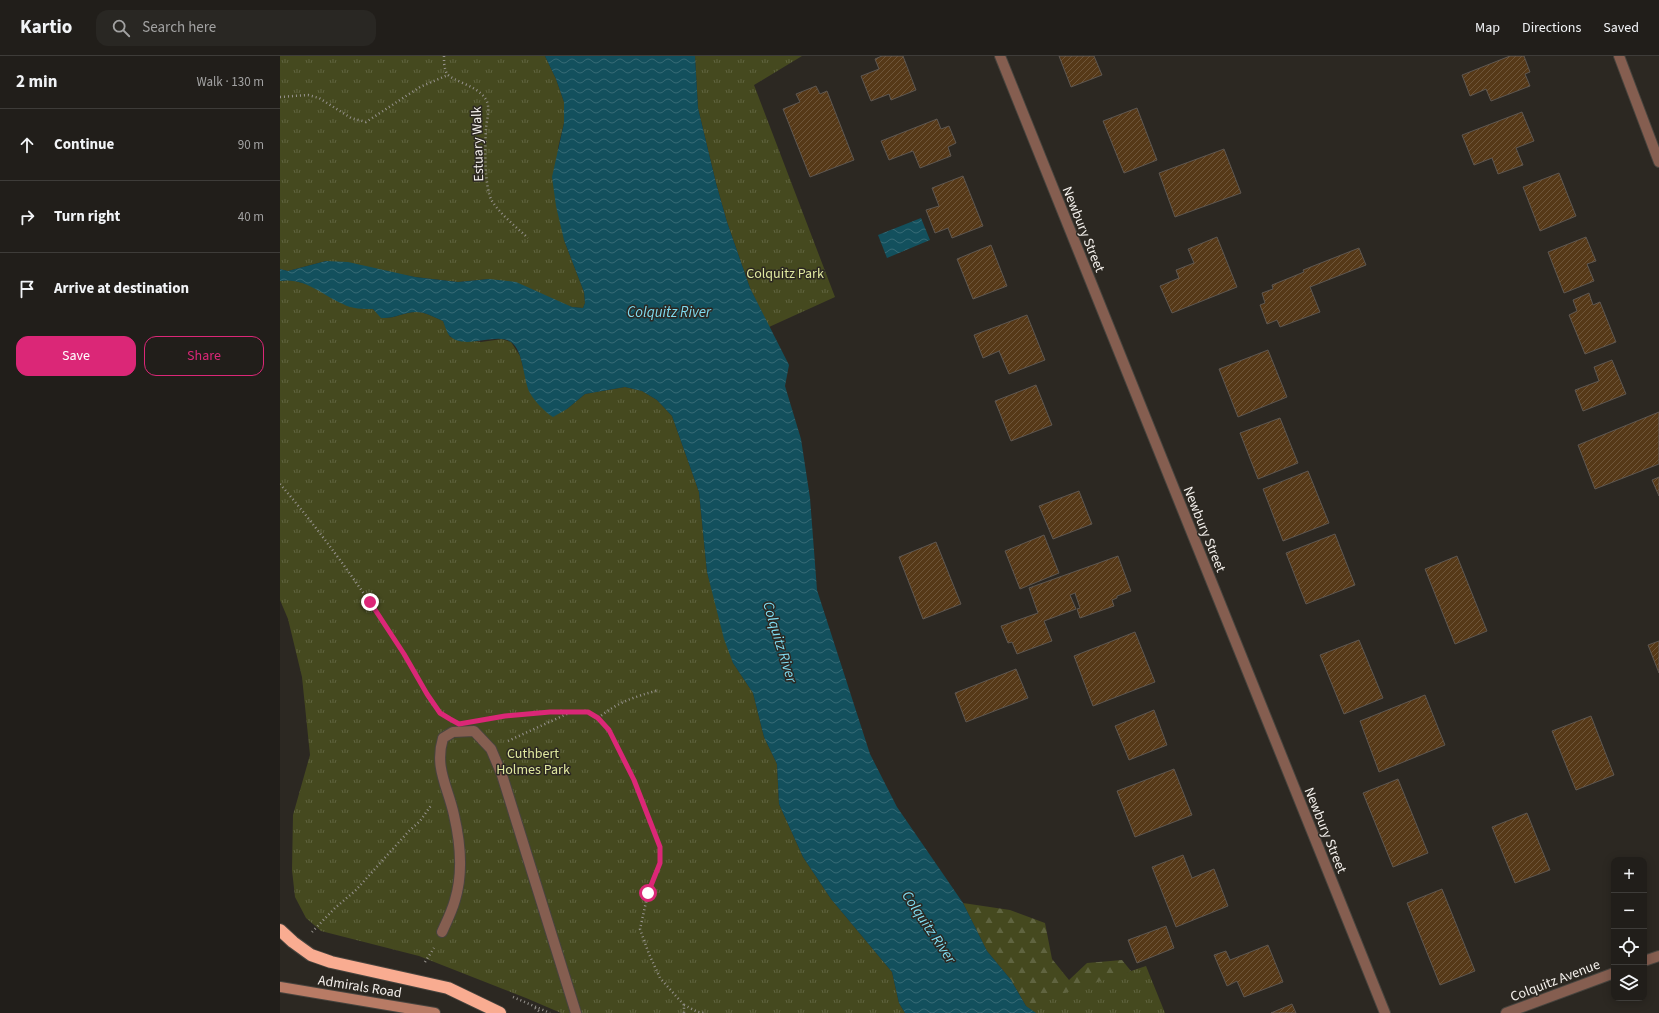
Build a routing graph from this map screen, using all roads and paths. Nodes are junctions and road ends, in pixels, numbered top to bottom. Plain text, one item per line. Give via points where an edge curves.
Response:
1 (444, 56) edge
2 (1000, 56) edge
3 (1619, 56) edge
4 (448, 75) junction
5 (280, 97) edge
6 (1659, 162) edge
7 (528, 238) dead end
8 (280, 484) edge
9 (659, 690) dead end
10 (571, 711) junction
11 (598, 718) junction
12 (450, 719) dead end
13 (482, 720) dead end
14 (492, 749) junction
15 (445, 789) junction
16 (280, 930) edge
17 (442, 932) dead end
18 (310, 934) dead end
19 (1659, 956) edge
20 (1647, 960) edge
21 (1611, 973) edge
22 (280, 987) edge
23 (532, 1005) dead end
24 (684, 1005) junction
25 (435, 1013) edge
26 (500, 1013) edge
27 (541, 1013) edge
28 (576, 1013) edge
29 (684, 1013) edge
30 (704, 1013) edge
31 (1385, 1013) edge
32 (1506, 1013) edge

1 - 4 path via 444,66
2 - 31 street, Newbury Street
3 - 6 street
4 - 5 path via 420,87 366,122 352,118 319,98 308,95
4 - 7 path, Estuary Walk via 474,88 486,99 486,177 491,200
8 - 12 path via 370,602 440,713
9 - 11 path via 636,696 614,706
10 - 11 path via 588,712
10 - 13 path
10 - 14 path
11 - 24 path via 609,730 634,780 660,847 660,863 648,893 640,929 660,978
14 - 15 street via 474,731 453,732 443,738 439,762
14 - 28 street
15 - 17 street via 454,814 459,845 459,875 455,899
15 - 18 path via 420,821 356,890
16 - 26 highway via 311,955 331,962 448,988
19 - 20 street
21 - 32 street, Colquitz Avenue
22 - 25 main road, Admirals Road
23 - 27 path
24 - 29 path
24 - 30 path

